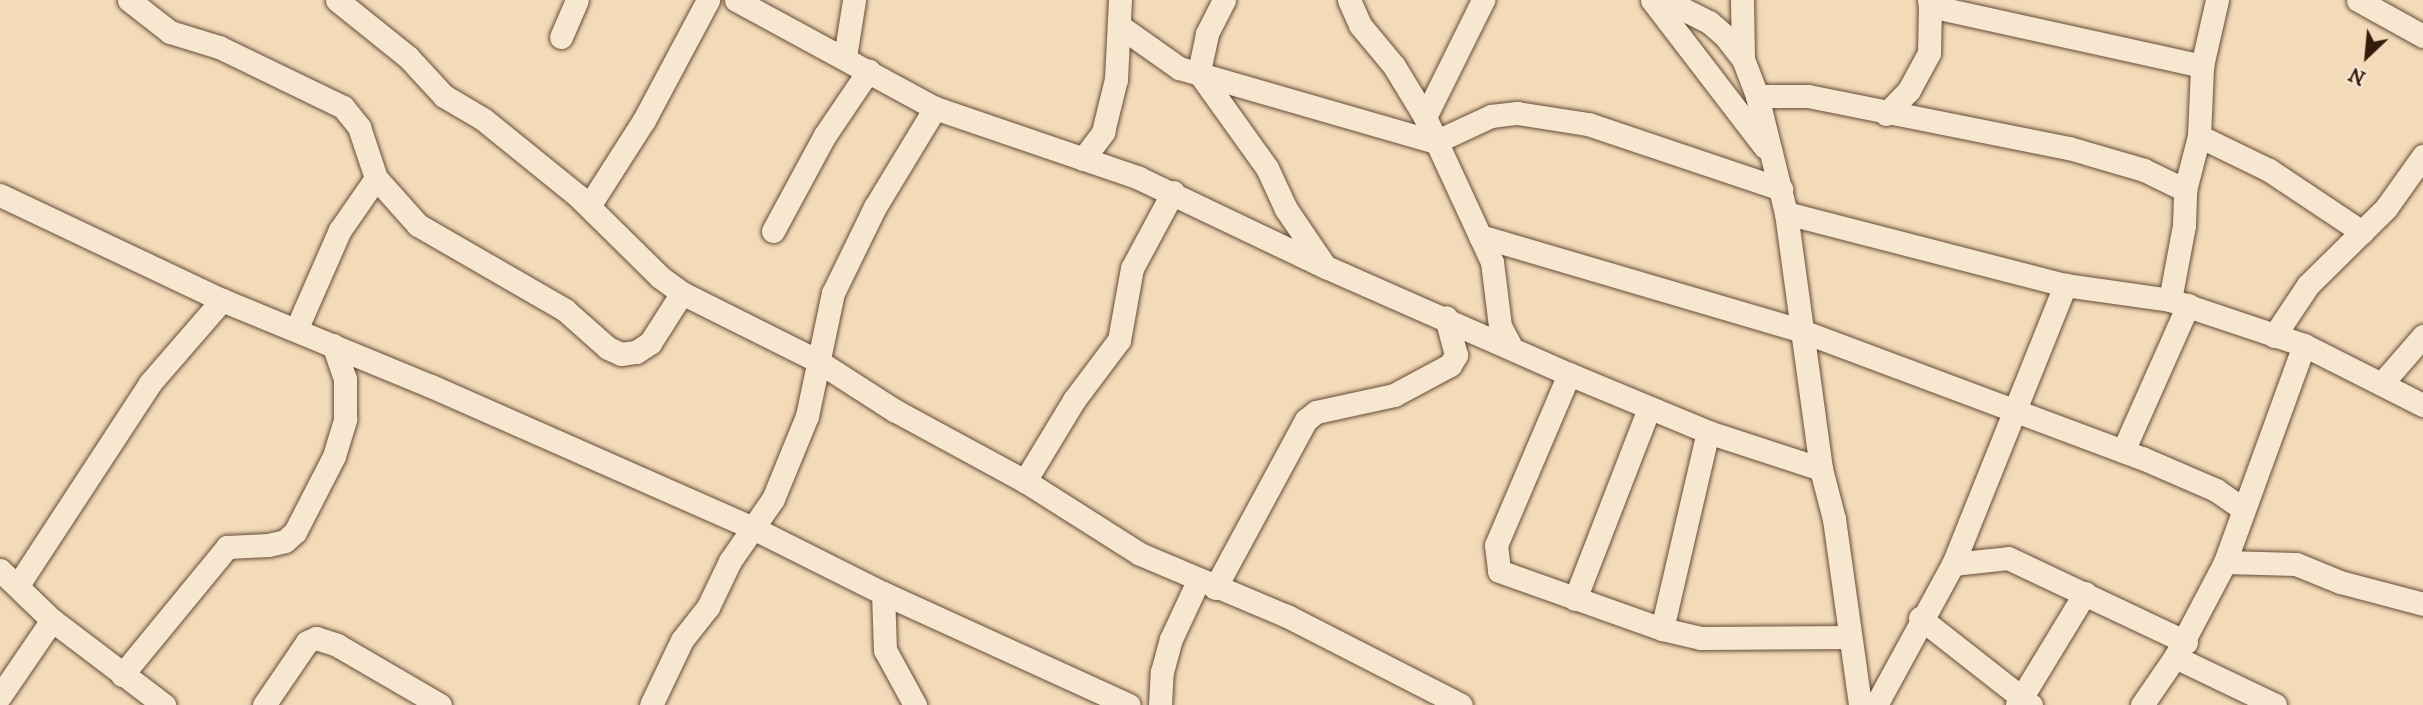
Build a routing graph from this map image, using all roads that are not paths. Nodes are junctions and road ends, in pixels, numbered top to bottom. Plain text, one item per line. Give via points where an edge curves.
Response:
1 (129, 0) edge
2 (337, 0) edge
3 (578, 0) edge
4 (708, 0) edge
5 (736, 0) edge
6 (854, 0) edge
7 (1120, 0) edge
8 (1224, 0) edge
9 (1349, 0) edge
10 (1483, 0) edge
11 (1652, 0) edge
12 (1665, 0) edge
13 (1742, 0) edge
14 (2217, 0) edge
15 (2358, 0) edge
16 (1929, 3) edge
17 (1122, 27) junction
18 (2423, 36) edge
19 (561, 37) dead end
20 (845, 57) junction
21 (1743, 59) junction
22 (2202, 66) junction
23 (869, 70) junction
24 (1199, 73) junction
25 (1757, 96) junction
26 (935, 108) junction
27 (1886, 114) junction
28 (1425, 117) junction
29 (2199, 136) junction
30 (1435, 142) junction
31 (2423, 156) edge
32 (1083, 159) junction
33 (1775, 161) junction
34 (376, 178) junction
35 (1781, 188) junction
36 (2185, 190) junction
37 (1172, 192) junction
38 (0, 195) edge
39 (589, 206) junction
40 (1786, 213) junction
41 (773, 231) dead end
42 (2362, 232) junction
43 (1480, 236) junction
44 (1326, 267) junction
45 (2064, 285) junction
46 (682, 293) junction
47 (222, 300) junction
48 (2179, 302) junction
49 (1446, 317) junction
50 (296, 330) junction
51 (1802, 331) junction
52 (2274, 335) junction
53 (2423, 336) edge
54 (333, 345) junction
55 (1510, 345) junction
56 (2304, 345) junction
57 (816, 360) junction
58 (1569, 374) junction
59 (2384, 382) junction
60 (2423, 405) edge
61 (1648, 408) junction
62 (2014, 411) junction
63 (1708, 432) junction
64 (2123, 451) junction
65 (1821, 469) junction
66 (1026, 481) junction
67 (2242, 508) junction
68 (755, 529) junction
69 (2225, 562) junction
70 (1953, 564) junction
71 (0, 570) edge
72 (18, 585) junction
73 (1206, 585) junction
74 (883, 593) junction
75 (2085, 593) junction
76 (1575, 599) junction
77 (2421, 599) edge
78 (1920, 618) junction
79 (52, 620) junction
80 (1662, 629) junction
81 (1850, 637) junction
82 (2181, 649) junction
83 (122, 675) junction
84 (0, 696) edge
85 (2023, 703) edge
86 (164, 705) edge
87 (264, 705) edge
88 (440, 705) edge
89 (651, 705) edge
90 (915, 705) edge
91 (1129, 705) edge
92 (1160, 705) edge
93 (1461, 705) edge
94 (1860, 705) edge
95 (1876, 705) edge
96 (2143, 705) edge
97 (2275, 705) edge

1 - 34 street via 170,32 219,47 336,102 359,127
2 - 39 street via 408,57 444,96 483,119
3 - 19 street
4 - 39 street via 644,120
5 - 20 street
6 - 20 street
7 - 17 street
8 - 24 street via 1206,34
9 - 28 street via 1360,25 1394,66
10 - 28 street
11 - 33 street
12 - 21 street via 1709,22
13 - 21 street
14 - 22 street
15 - 18 street
16 - 22 street
16 - 27 street via 1929,52 1909,90
17 - 24 street via 1165,62
17 - 32 street via 1103,132
20 - 23 street
21 - 25 street
22 - 29 street
23 - 26 street
23 - 41 street via 825,135
24 - 30 street
24 - 44 street via 1268,167 1292,220
25 - 27 street via 1808,96
25 - 33 street
26 - 32 street
26 - 57 street via 856,243 833,293
27 - 36 street via 2108,158
28 - 30 street
29 - 36 street
29 - 42 street via 2269,170
30 - 35 street via 1491,116 1517,113 1588,124
30 - 43 street
31 - 42 street via 2402,188
32 - 37 street
33 - 35 street
34 - 46 street via 418,225 565,310 621,354 650,343
34 - 50 street via 340,230
35 - 40 street
36 - 48 street
37 - 44 street
37 - 66 street via 1132,268 1119,340 1074,400
38 - 47 street
39 - 46 street via 660,278
40 - 45 street
40 - 51 street
42 - 52 street via 2308,285
43 - 51 street
43 - 55 street via 1492,262 1500,326
44 - 49 street
45 - 48 street
45 - 62 street
46 - 57 street
47 - 50 street
47 - 72 street via 150,383
48 - 52 street
48 - 64 street
49 - 55 street
49 - 73 street via 1456,355 1450,365 1394,395 1316,412 1306,420
50 - 54 street
51 - 62 street
51 - 65 street
52 - 56 street
53 - 59 street
54 - 68 street
54 - 83 street via 345,379 345,419 334,456 295,532 285,541 268,545 227,547
55 - 58 street
56 - 59 street
56 - 67 street
57 - 66 street via 894,410
57 - 68 street via 807,416 773,499
58 - 61 street
58 - 76 street via 1501,532 1496,559 1499,571 1509,577
59 - 60 street
61 - 63 street
61 - 76 street
62 - 64 street
62 - 70 street
63 - 65 street
63 - 80 street
64 - 67 street via 2216,490
65 - 81 street via 1834,519
66 - 73 street via 1123,545
67 - 69 street
68 - 74 street
68 - 89 street via 730,561 708,607 682,640
69 - 77 street via 2296,564 2340,582
69 - 82 street
70 - 75 street via 2008,558
70 - 78 street
71 - 72 street
72 - 79 street
73 - 92 street via 1171,639
73 - 93 street via 1287,615
74 - 90 street via 885,650
74 - 91 street
75 - 82 street
75 - 85 street
76 - 80 street
78 - 85 street
78 - 95 street
79 - 83 street
79 - 84 street
80 - 81 street via 1701,638
81 - 94 street
82 - 96 street
82 - 97 street
83 - 86 street
87 - 88 street via 307,642 316,638 337,645

